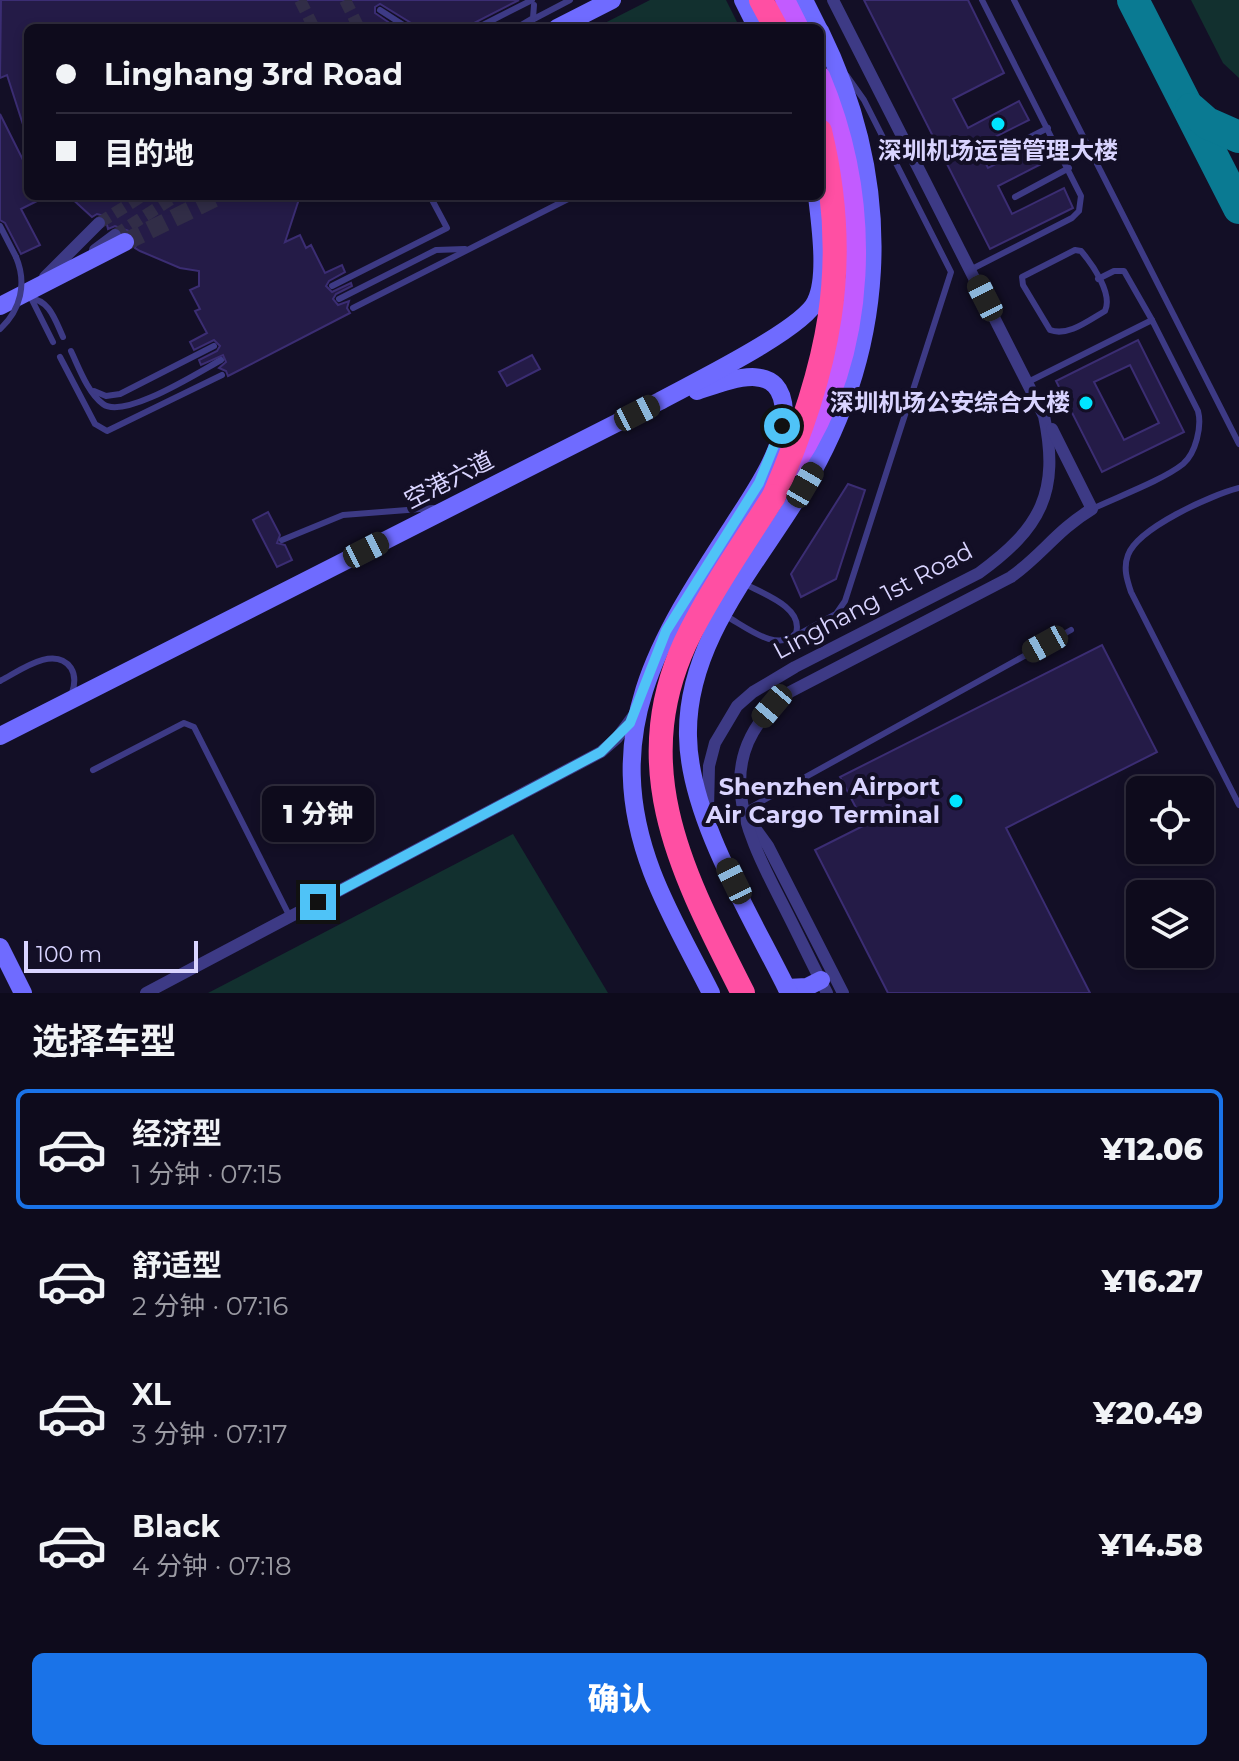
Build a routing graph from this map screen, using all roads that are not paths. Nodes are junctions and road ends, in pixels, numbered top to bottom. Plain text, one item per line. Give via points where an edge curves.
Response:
1 (570, 0) edge
2 (612, 0) edge
3 (743, 0) edge
4 (761, 0) edge
5 (785, 0) edge
6 (804, 0) edge
7 (833, 0) edge
8 (982, 0) edge
9 (1014, 0) edge
10 (533, 2) edge
11 (380, 10) dead end
12 (530, 21) junction
13 (402, 24) edge
14 (486, 24) edge
15 (524, 24) edge
16 (565, 24) edge
17 (755, 24) edge
18 (774, 24) edge
19 (797, 24) edge
20 (816, 24) edge
21 (824, 40) edge
22 (831, 53) junction
23 (824, 88) edge
24 (1048, 128) junction
25 (998, 153) dead end
26 (824, 154) edge
27 (1069, 168) junction
28 (1015, 197) dead end
29 (432, 200) edge
30 (566, 200) edge
31 (817, 200) edge
32 (99, 223) tunnel mouth
33 (0, 226) edge
34 (120, 239) tunnel mouth
35 (472, 248) junction
36 (970, 270) junction
37 (1098, 279) junction
38 (332, 286) dead end
39 (19, 298) edge
40 (339, 299) dead end
41 (353, 308) dead end
42 (1152, 320) junction
43 (0, 329) edge
44 (63, 337) dead end
45 (53, 342) dead end
46 (214, 346) dead end
47 (71, 351) dead end
48 (60, 357) dead end
49 (221, 360) dead end
50 (222, 375) dead end
51 (1028, 382) junction
52 (88, 385) junction
53 (660, 401) junction
54 (1044, 416) junction
55 (1239, 444) edge
56 (1239, 488) edge
57 (769, 504) junction
58 (448, 508) junction
59 (1092, 509) junction
60 (282, 540) dead end
61 (742, 582) junction
62 (723, 614) junction
63 (796, 616) junction
64 (818, 624) junction
65 (1071, 630) dead end
66 (666, 631) junction
67 (792, 638) junction
68 (706, 649) junction
69 (0, 681) edge
70 (65, 703) junction
71 (638, 709) junction
72 (0, 736) edge
73 (93, 770) dead end
74 (1239, 805) edge
75 (743, 812) junction
76 (721, 854) junction
77 (290, 917) junction
78 (0, 947) edge
79 (824, 986) edge
80 (788, 991) edge
81 (23, 993) edge
82 (146, 993) edge
83 (711, 993) edge
84 (743, 993) edge
85 (843, 993) edge

1 - 12 lane
2 - 16 street
3 - 17 street
4 - 18 highway
5 - 19 main road
6 - 20 street
7 - 36 street, Linghang 1st Road
8 - 24 lane
9 - 55 lane
10 - 12 lane via 535,15
10 - 14 lane
11 - 13 lane
12 - 15 lane
21 - 22 street
22 - 57 street via 871,193 872,293 845,403 815,468
22 - 64 lane via 864,100 951,272 845,601 836,614
23 - 57 main road via 850,177 856,242 853,310 827,406
24 - 25 lane
24 - 27 lane
26 - 57 highway via 834,210 834,298 815,386
27 - 28 lane
27 - 36 lane via 1081,196 1079,211
29 - 38 lane via 447,228
30 - 35 lane
31 - 53 street, 空港六道 via 819,293 808,313
32 - 39 street
33 - 43 lane, bridge via 21,273 21,295
34 - 39 street
35 - 40 lane via 436,250
35 - 41 lane
36 - 51 street, Linghang 1st Road
37 - 37 lane via 1087,257 1075,250 1025,273 1021,281 1055,333 1105,311 1107,297
37 - 42 lane via 1124,271
39 - 44 lane via 47,305
39 - 45 lane
42 - 51 lane
42 - 59 lane via 1198,411 1193,450 1181,466
46 - 52 lane via 120,394 99,394
47 - 52 lane
48 - 50 lane via 103,431 119,428
49 - 52 lane via 123,408 100,403
51 - 54 street, Linghang 1st Road
53 - 57 street via 737,377 773,384 782,403 782,426 768,467
53 - 58 street, 空港六道
54 - 59 street
54 - 76 street, Linghang 1st Road via 1051,466 1045,496 1036,520 1006,553 979,573 773,678 737,706 715,743 709,766 707,808
56 - 74 lane via 1147,532 1135,542 1125,567 1131,592
57 - 61 street
57 - 66 street
57 - 84 highway, bridge via 691,631 676,665 661,732 660,771 670,831 694,896
58 - 60 lane via 343,515
58 - 70 street, 空港六道
59 - 75 street via 1064,526 1011,577 804,683 772,706 744,748 739,783
61 - 62 street
61 - 63 lane
62 - 67 lane via 775,642
62 - 68 street
63 - 64 lane
63 - 67 lane via 798,628
64 - 67 lane
65 - 75 lane
66 - 68 street via 667,647 679,659 694,659
66 - 71 street
68 - 76 street via 689,711 689,755 699,804
69 - 70 lane via 43,659 59,659 75,679
70 - 72 street, 空港六道
71 - 77 street via 601,752
71 - 83 street via 634,785 642,840 666,905
73 - 77 lane via 190,724
75 - 79 street via 756,853
75 - 85 street via 768,846
76 - 80 street
77 - 82 street
78 - 81 street
79 - 80 street

